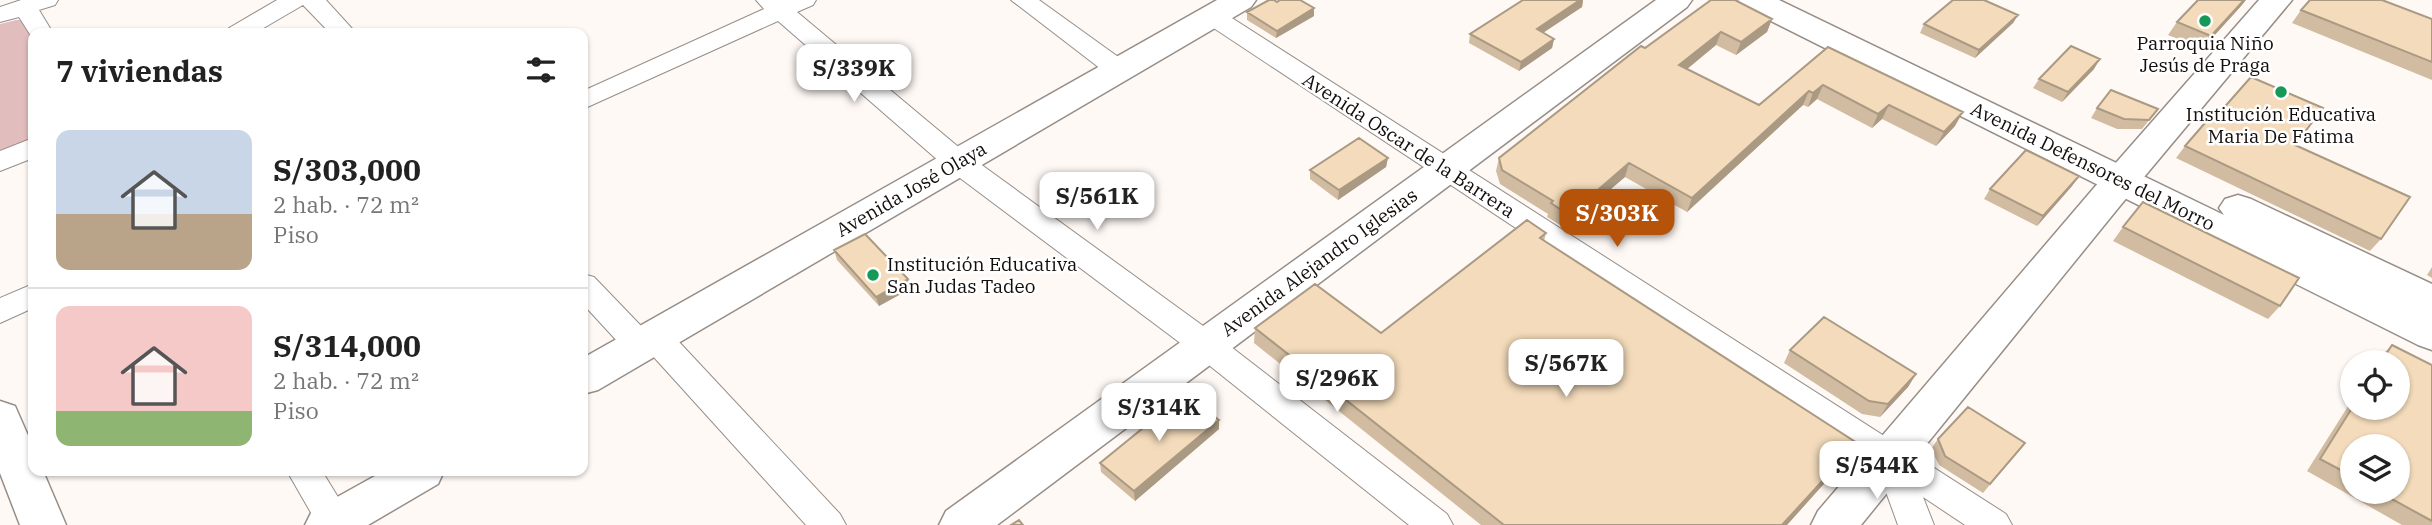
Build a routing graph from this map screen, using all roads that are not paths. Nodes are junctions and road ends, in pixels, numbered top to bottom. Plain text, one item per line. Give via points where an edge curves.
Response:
1 (294, 0) edge
2 (312, 0) edge
3 (1023, 0) edge
4 (1676, 0) edge
5 (1754, 0) edge
6 (1805, 0) edge
7 (2276, 0) edge
8 (35, 4) edge
9 (784, 4) edge
10 (1226, 8) edge
11 (0, 15) edge
12 (40, 28) edge
13 (246, 28) edge
14 (339, 28) edge
15 (1119, 70) junction
16 (588, 99) edge
17 (28, 149) edge
18 (0, 162) edge
19 (958, 162) junction
20 (1447, 169) junction
21 (2130, 170) junction
22 (588, 289) edge
23 (28, 297) edge
24 (2432, 301) edge
25 (0, 311) edge
26 (2432, 334) edge
27 (648, 341) junction
28 (1206, 345) junction
29 (588, 375) edge
30 (0, 418) edge
31 (1891, 458) junction
32 (307, 476) edge
33 (414, 476) edge
34 (333, 524) edge
35 (43, 525) edge
36 (828, 525) edge
37 (962, 525) edge
38 (1435, 525) edge
39 (1834, 525) edge
40 (1916, 525) edge
41 (1994, 525) edge

1 - 13 street
2 - 14 street
3 - 15 street
4 - 20 street, Avenida Alejandro Iglesias
5 - 21 street, Avenida Defensores del Morro
6 - 21 street, Avenida Defensores del Morro
7 - 21 street
8 - 11 street
8 - 12 street
9 - 16 street
9 - 19 street
10 - 15 street, Avenida José Olaya
10 - 20 street, Avenida Oscar de la Barrera
15 - 19 street, Avenida José Olaya
17 - 18 street
19 - 27 street, Avenida José Olaya
19 - 28 street
20 - 28 street, Avenida Alejandro Iglesias
20 - 31 street, Avenida Oscar de la Barrera
21 - 24 street, Avenida Defensores del Morro
21 - 26 street, Avenida Defensores del Morro
21 - 31 street
22 - 27 street
23 - 25 street
27 - 29 street, Avenida José Olaya
27 - 36 street
28 - 37 street, Avenida Alejandro Iglesias
28 - 38 street
30 - 35 street
31 - 39 street
31 - 40 street
31 - 41 street, Avenida Oscar de la Barrera
32 - 34 street
33 - 34 street

